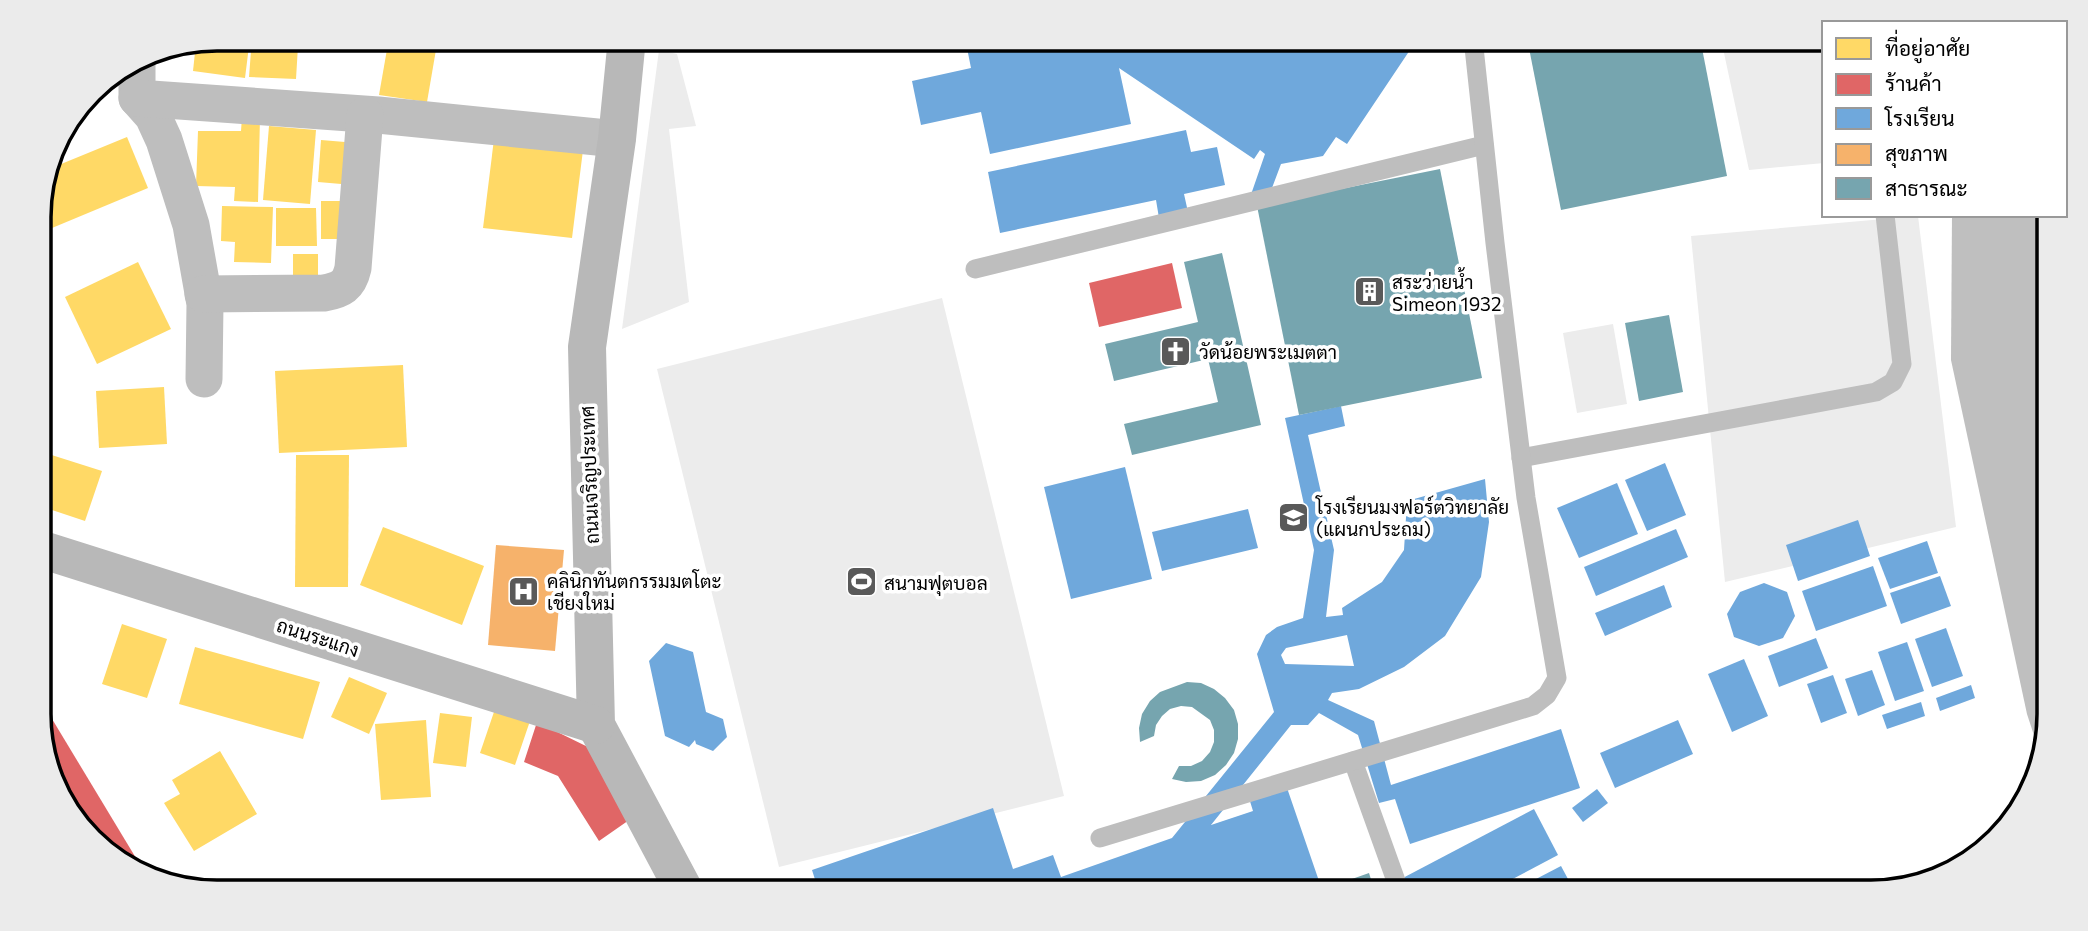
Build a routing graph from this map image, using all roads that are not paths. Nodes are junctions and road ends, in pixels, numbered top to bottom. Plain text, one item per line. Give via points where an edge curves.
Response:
1 (626, 51) edge
2 (1474, 51) edge
3 (137, 71) edge
4 (137, 98) junction
5 (365, 115) junction
6 (617, 139) junction
7 (1484, 145) junction
8 (1885, 217) edge
9 (975, 269) dead end
10 (203, 294) junction
11 (204, 379) dead end
12 (1521, 458) junction
13 (51, 552) edge
14 (596, 724) junction
15 (1353, 761) junction
16 (1100, 838) dead end
17 (679, 880) edge
18 (1397, 880) edge

1 - 6 street, ถนนเจริญประเทศ
2 - 7 lane
3 - 4 street
4 - 5 street
4 - 10 street via 153,116 174,166 191,225
5 - 6 street
5 - 10 street via 353,268 347,284 324,293
6 - 14 street, ถนนเจริญประเทศ via 587,347
7 - 9 lane
7 - 12 lane
8 - 12 lane via 1902,364 1893,382 1876,392
10 - 11 street
12 - 15 lane via 1558,678 1547,695 1532,706
13 - 14 street, ถนนระแกง
14 - 17 street, ถนนเจริญประเทศ
15 - 16 lane
15 - 18 lane

